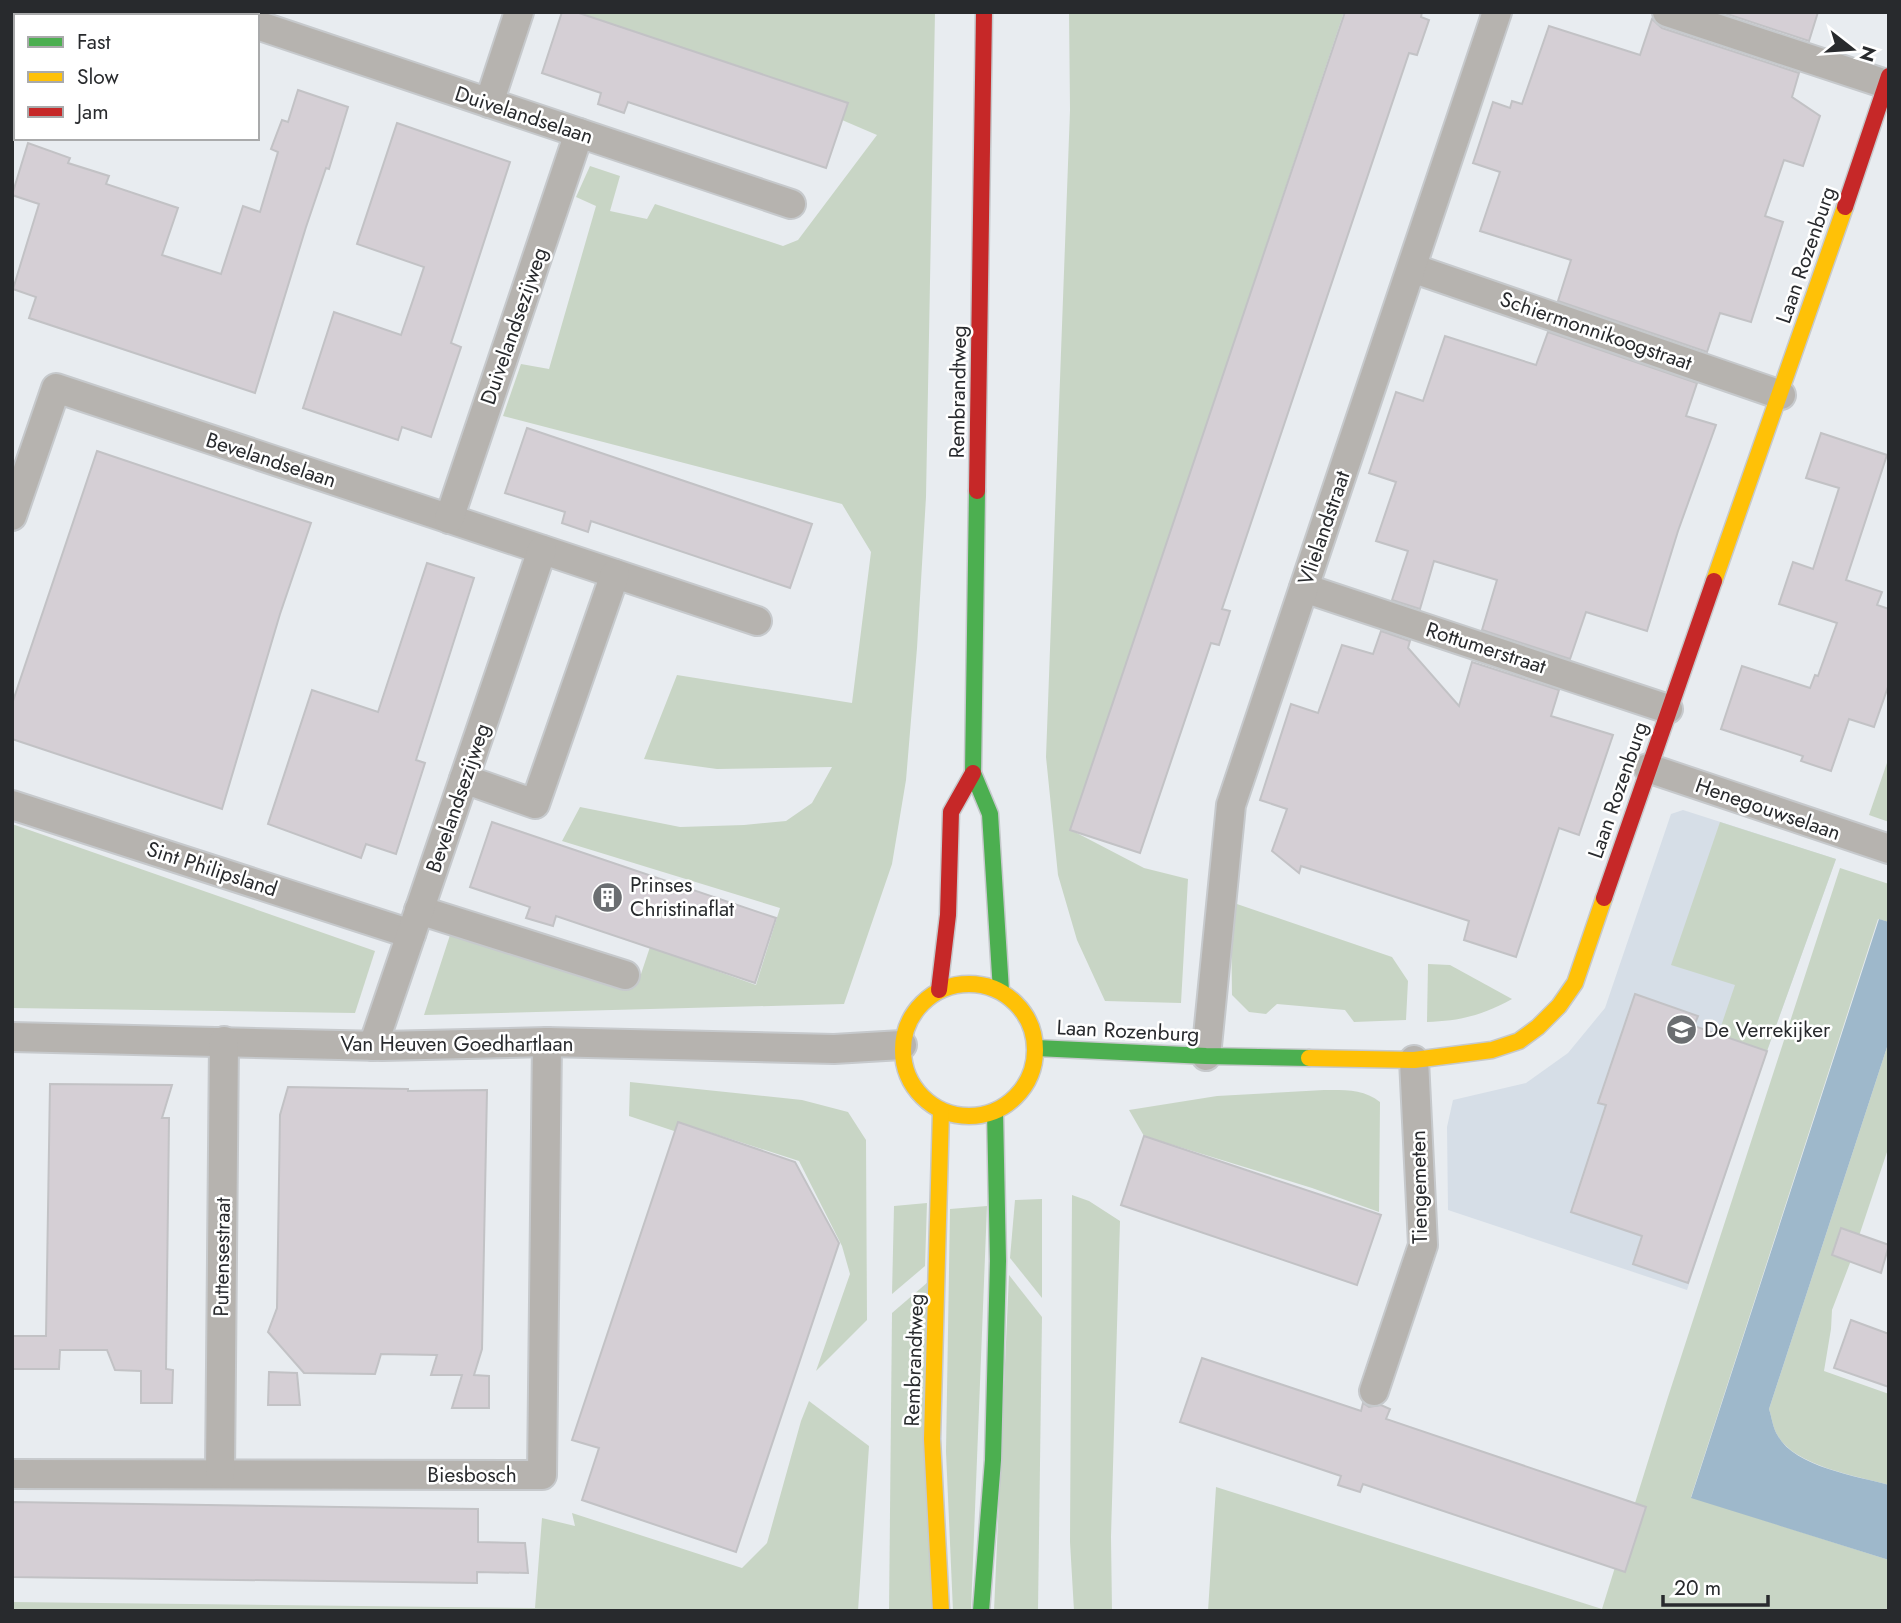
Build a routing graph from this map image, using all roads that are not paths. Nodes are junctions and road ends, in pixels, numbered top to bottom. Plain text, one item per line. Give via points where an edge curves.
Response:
1 (519, 12) edge
2 (984, 12) edge
3 (1497, 12) edge
4 (1667, 12) edge
5 (259, 26) edge
6 (1888, 80) edge
7 (489, 103) junction
8 (579, 133) junction
9 (1878, 141) edge
10 (791, 204) dead end
11 (1412, 268) junction
12 (1781, 395) junction
13 (12, 516) edge
14 (449, 519) junction
15 (542, 550) junction
16 (615, 574) junction
17 (1304, 588) junction
18 (758, 621) dead end
19 (1668, 709) junction
20 (1648, 768) junction
21 (973, 773) junction
22 (464, 779) junction
23 (12, 805) edge
24 (1889, 849) edge
25 (415, 922) junction
26 (625, 975) dead end
27 (939, 990) junction
28 (1001, 991) junction
29 (12, 1037) edge
30 (224, 1041) junction
31 (547, 1042) junction
32 (902, 1045) junction
33 (373, 1046) junction
34 (1036, 1048) junction
35 (1206, 1056) junction
36 (1414, 1060) junction
37 (941, 1111) junction
38 (995, 1111) junction
39 (1374, 1391) dead end
40 (12, 1474) edge
41 (220, 1474) junction
42 (941, 1611) edge
43 (981, 1611) edge

1 - 7 street
2 - 21 street, Rembrandtweg
3 - 11 street, Vlielandstraat
4 - 6 street
5 - 7 street, Duivelandselaan
6 - 9 street, Laan Rozenburg
7 - 8 street, Duivelandselaan
8 - 10 street, Duivelandselaan
8 - 14 street, Duivelandsezijweg
9 - 12 street, Laan Rozenburg
11 - 12 street, Schiermonnikoogstraat
11 - 17 street, Vlielandstraat
12 - 19 street, Laan Rozenburg
13 - 14 street, Bevelandselaan via 55,388
14 - 15 street, Bevelandselaan
15 - 16 street, Bevelandselaan
15 - 22 street, Bevelandsezijweg
16 - 18 street, Bevelandselaan
16 - 22 street via 534,804
17 - 19 street, Rottumerstraat
17 - 35 street, Vlielandstraat via 1231,805
19 - 20 street, Laan Rozenburg
20 - 24 street, Henegouwselaan
20 - 36 street, Laan Rozenburg via 1575,983 1559,1006 1519,1041 1492,1050
21 - 27 street, Rembrandtweg via 951,812 948,915
21 - 28 street, Rembrandtweg via 990,814
22 - 25 street, Bevelandsezijweg
23 - 25 street, Sint Philipsland
25 - 26 street, Sint Philipsland
25 - 33 street, Bevelandsezijweg
27 - 28 street via 981,984
27 - 32 street via 908,1022
28 - 34 street via 1019,1005 1031,1025
29 - 30 street, Van Heuven Goedhartlaan
30 - 33 street, Van Heuven Goedhartlaan
30 - 41 street, Puttensestraat
31 - 32 street, Van Heuven Goedhartlaan via 834,1049
31 - 33 street, Van Heuven Goedhartlaan
31 - 41 street, Biesbosch via 542,1475
32 - 37 street via 905,1071 912,1083
34 - 35 street, Laan Rozenburg
34 - 38 street via 1031,1073 1017,1096
35 - 36 street, Laan Rozenburg
36 - 39 street, Tiengemeten via 1423,1245
37 - 38 street via 958,1116
37 - 42 street, Rembrandtweg via 932,1439
38 - 43 street via 993,1460
40 - 41 street, Biesbosch

